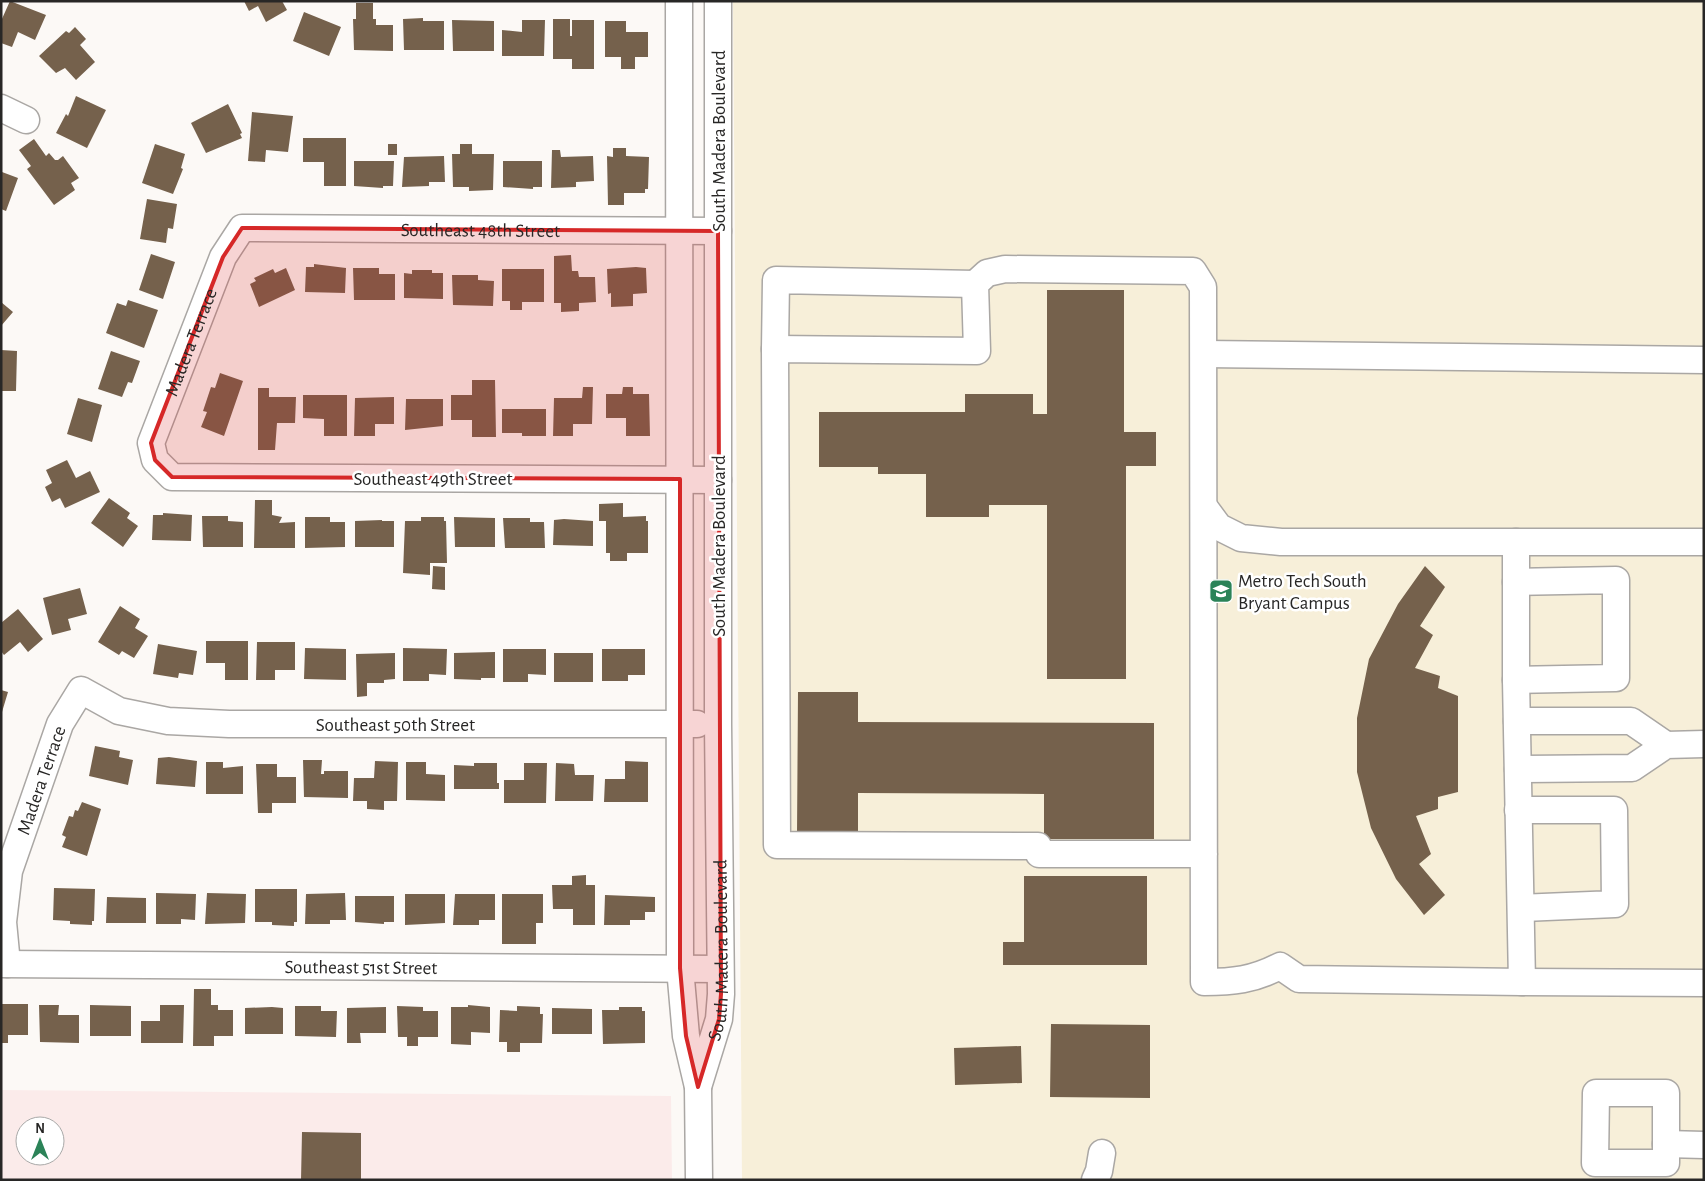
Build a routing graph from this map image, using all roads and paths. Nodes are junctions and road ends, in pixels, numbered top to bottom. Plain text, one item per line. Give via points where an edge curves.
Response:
1 (679, 1) edge
2 (718, 1) edge
3 (1, 108) edge
4 (26, 120) dead end
5 (242, 228) joint
6 (679, 230) junction
7 (718, 231) junction
8 (975, 284) junction
9 (775, 349) junction
10 (1204, 354) junction
11 (1704, 360) edge
12 (155, 460) joint
13 (680, 479) junction
14 (718, 480) junction
15 (1205, 508) junction
16 (1516, 542) junction
17 (1704, 542) edge
18 (1516, 582) junction
19 (1516, 680) junction
20 (81, 690) joint
21 (1517, 720) junction
22 (680, 724) junction
23 (718, 724) junction
24 (1704, 744) edge
25 (1666, 745) junction
26 (1518, 769) junction
27 (1518, 810) junction
28 (1204, 854) junction
29 (1521, 908) junction
30 (4, 964) edge
31 (680, 968) junction
32 (720, 969) junction
33 (1522, 982) junction
34 (1704, 983) edge
35 (698, 1087) junction
36 (1666, 1144) dead end
37 (1704, 1145) edge
38 (1102, 1153) dead end
39 (699, 1180) edge
40 (1095, 1180) edge

1 - 6 street, South Madera Boulevard
2 - 7 street, South Madera Boulevard
3 - 4 street
5 - 6 street, Southeast 48th Street
5 - 12 street, Madera Terrace via 223,257 161,413 151,443
6 - 7 street, Southeast 48th Street
6 - 13 street, South Madera Boulevard
7 - 14 street, South Madera Boulevard
8 - 9 street via 776,280
8 - 9 street via 977,351
8 - 10 street via 987,273 1005,269 1193,271 1204,288
9 - 28 street via 777,845 1038,846 1039,854
10 - 11 street
10 - 15 street
12 - 13 street, Southeast 49th Street via 172,476
13 - 14 street, Southeast 49th Street
13 - 22 street, South Madera Boulevard
14 - 23 street, South Madera Boulevard
15 - 16 street via 1219,527 1241,538 1280,542
15 - 28 street
16 - 17 street
16 - 18 street
18 - 19 street
18 - 19 street via 1616,580 1616,678
19 - 21 street
20 - 22 street, Southeast 50th Street via 119,711 168,721 229,724
20 - 30 street, Madera Terrace via 60,724 9,871 3,922
21 - 25 street via 1631,721
21 - 26 street
22 - 23 street, Southeast 50th Street
22 - 31 street, South Madera Boulevard
23 - 32 street, South Madera Boulevard
24 - 25 street
25 - 26 street via 1632,768
26 - 27 street
27 - 29 street
27 - 29 street via 1614,810 1615,904
28 - 33 street via 1204,982 1236,982 1280,966 1298,979
29 - 33 street
30 - 31 street, Southeast 51st Street
31 - 32 street, Southeast 51st Street
31 - 35 street, South Madera Boulevard via 686,1036
32 - 35 street, South Madera Boulevard via 719,1019
33 - 34 street
35 - 39 street, South Madera Boulevard
36 - 37 street
38 - 40 street

